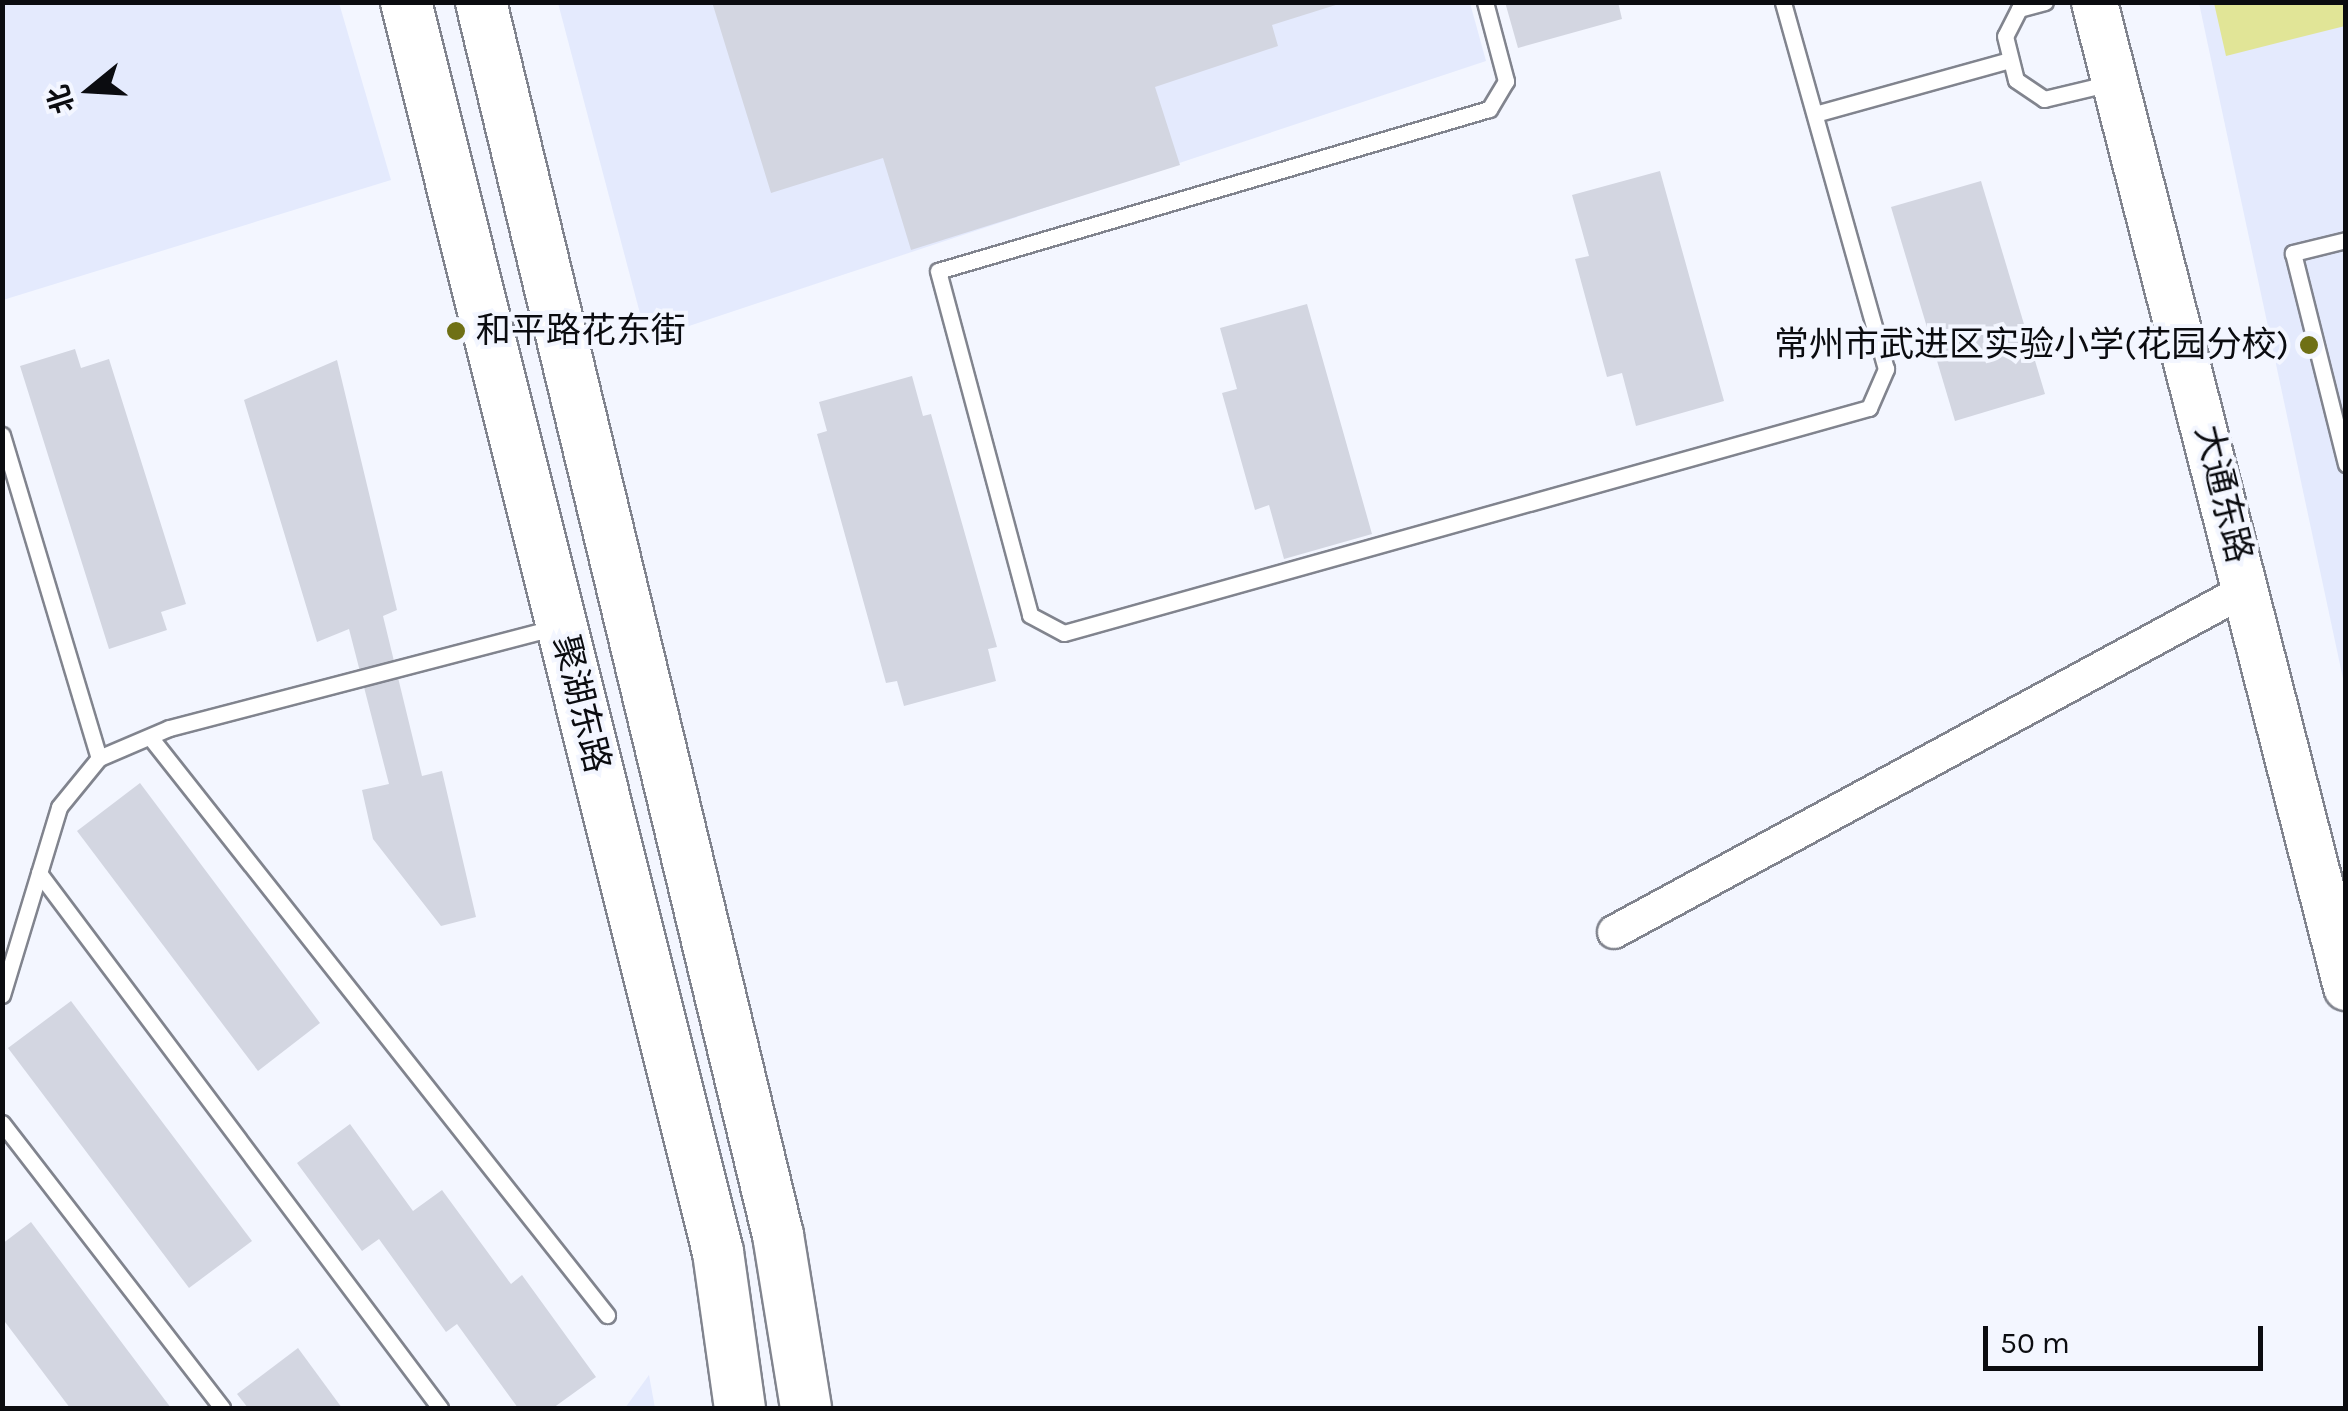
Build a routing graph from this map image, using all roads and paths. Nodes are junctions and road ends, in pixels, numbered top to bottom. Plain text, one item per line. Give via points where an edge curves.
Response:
1 (406, 2) edge
2 (480, 2) edge
3 (1484, 2) edge
4 (1783, 2) edge
5 (2045, 2) edge
6 (2094, 2) edge
7 (2010, 60) junction
8 (2116, 82) junction
9 (1815, 114) junction
10 (2346, 240) edge
11 (2, 435) edge
12 (2346, 464) edge
13 (2247, 590) junction
14 (562, 626) junction
15 (150, 736) junction
16 (99, 758) junction
17 (39, 874) junction
18 (1614, 932) dead end
19 (2346, 988) edge
20 (2, 995) edge
21 (2, 1123) edge
22 (608, 1315) dead end
23 (222, 1408) edge
24 (440, 1408) edge
25 (740, 1408) edge
26 (806, 1408) edge

1 - 14 main road, 聚湖东路
2 - 26 main road, 聚湖东路 via 778,1235
3 - 9 lane via 1506,81 1489,109 938,271 1030,616 1064,633 1868,408 1886,368
4 - 9 lane
5 - 7 lane via 2018,9 2004,36
6 - 8 street, 大通东路
7 - 8 lane via 2016,80 2044,99
7 - 9 lane
8 - 13 street, 大通东路
10 - 12 lane via 2294,253
11 - 16 lane
13 - 18 street
13 - 19 street, 大通东路
14 - 15 lane
14 - 25 main road, 聚湖东路 via 718,1252
15 - 16 lane
15 - 22 lane
16 - 17 lane via 59,807
17 - 20 lane
17 - 24 lane
21 - 23 lane

